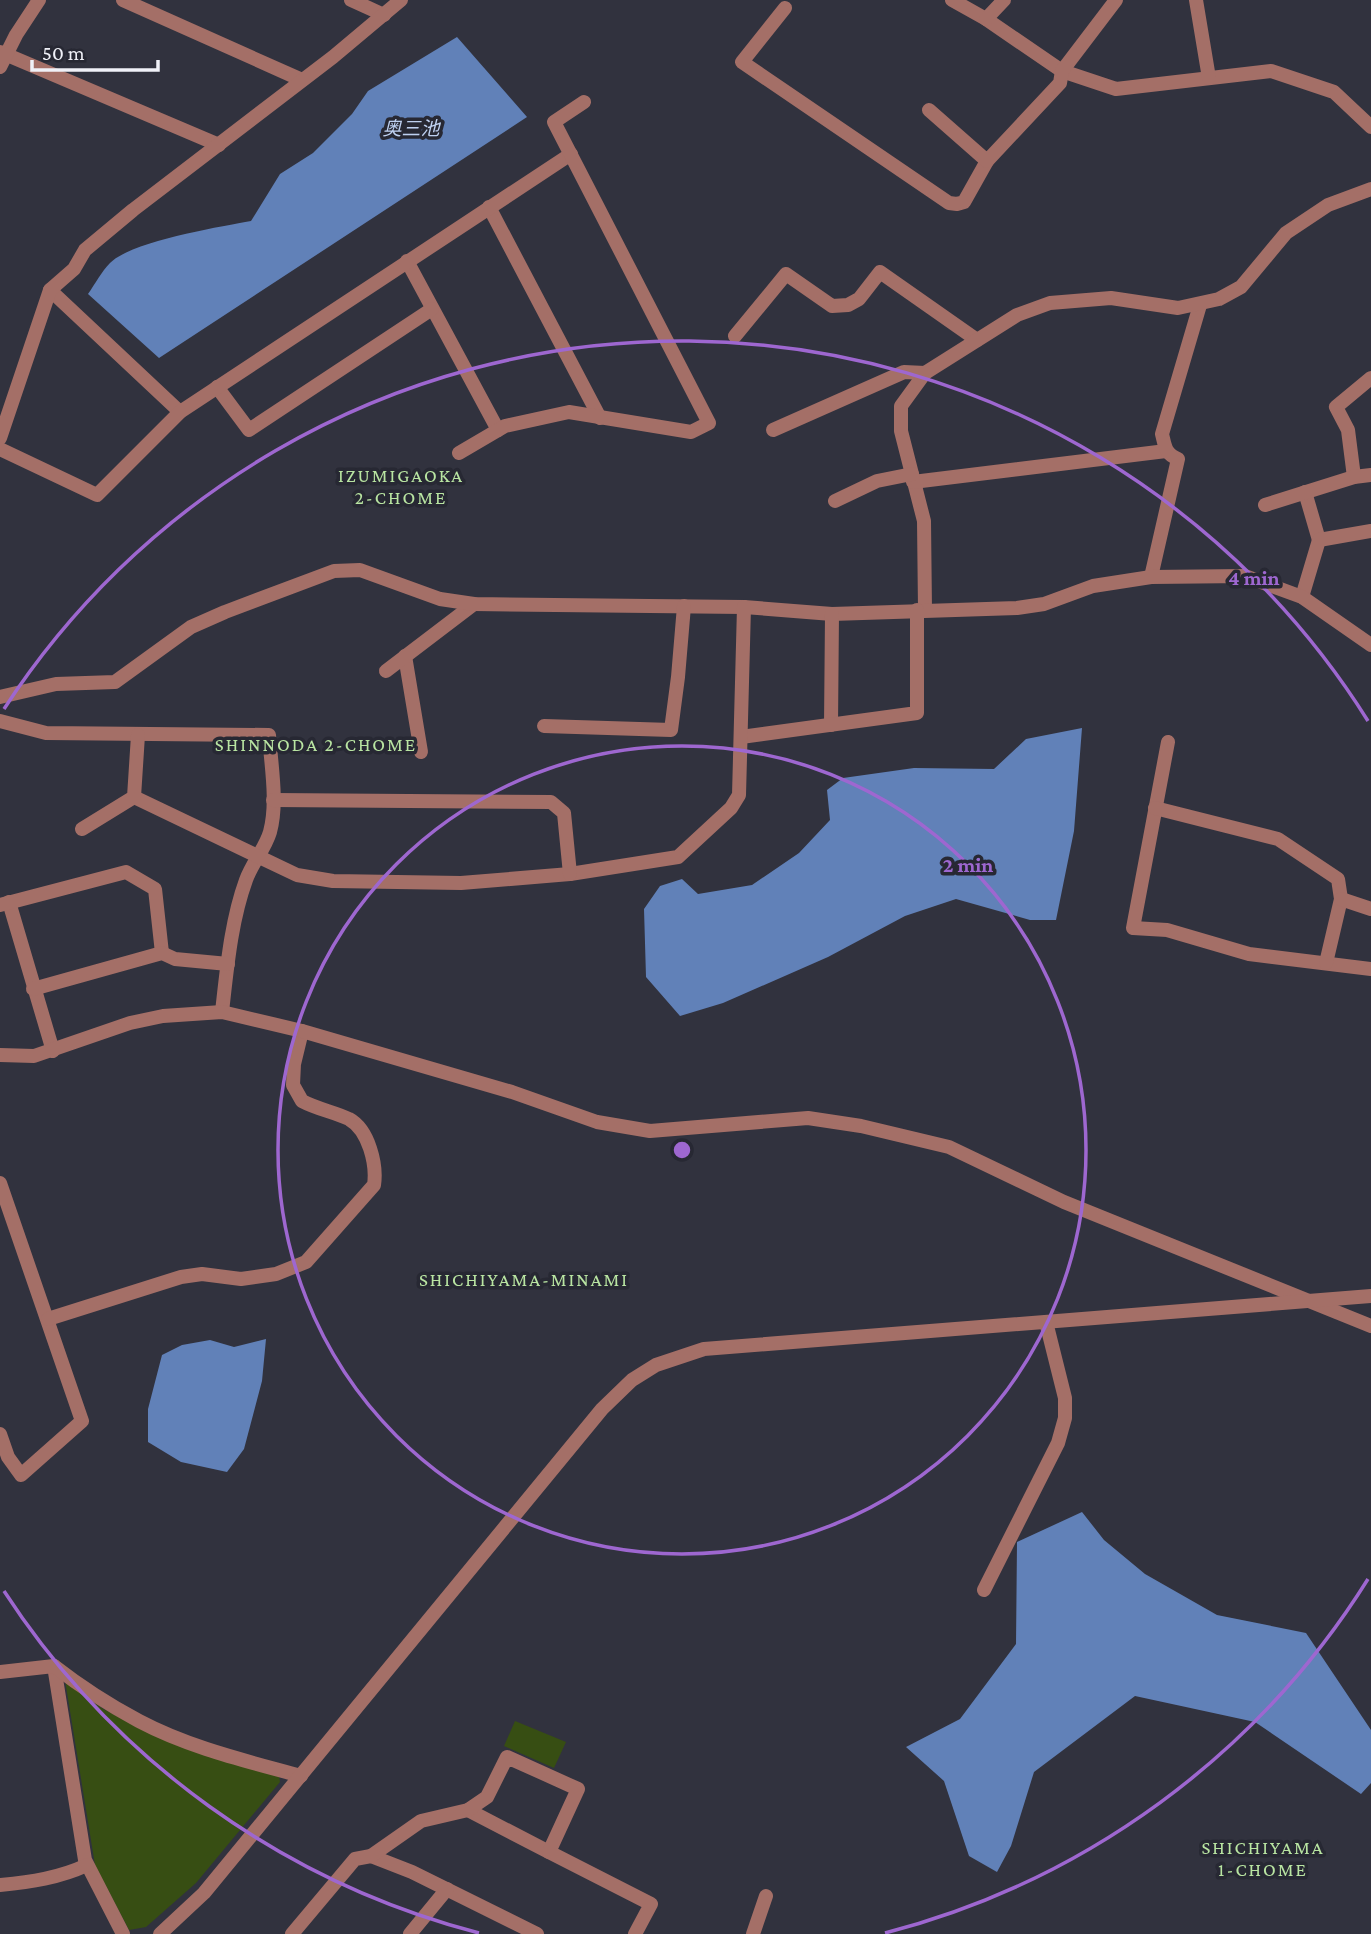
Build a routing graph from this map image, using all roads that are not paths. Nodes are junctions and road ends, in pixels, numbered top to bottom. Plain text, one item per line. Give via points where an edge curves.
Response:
1 (39, 0) edge
2 (123, 0) edge
3 (351, 0) edge
4 (401, 0) edge
5 (953, 0) edge
6 (1004, 0) edge
7 (1116, 0) edge
8 (1196, 0) edge
9 (785, 8) dead end
10 (384, 15) junction
11 (986, 19) junction
12 (2, 57) edge
13 (1062, 71) junction
14 (1209, 78) junction
15 (302, 80) junction
16 (584, 102) dead end
17 (929, 110) dead end
18 (1371, 127) edge
19 (219, 145) junction
20 (571, 153) junction
21 (987, 161) junction
22 (1371, 189) edge
23 (489, 206) junction
24 (407, 261) junction
25 (50, 290) junction
26 (1200, 305) junction
27 (432, 309) junction
28 (735, 336) dead end
29 (977, 340) junction
30 (925, 373) junction
31 (1371, 378) edge
32 (217, 387) junction
33 (180, 412) junction
34 (600, 418) junction
35 (498, 430) junction
36 (773, 430) dead end
37 (0, 438) edge
38 (0, 449) edge
39 (1166, 451) junction
40 (458, 453) dead end
41 (1371, 475) edge
42 (1354, 477) junction
43 (913, 478) junction
44 (1305, 492) junction
45 (835, 501) dead end
46 (1265, 505) dead end
47 (1371, 531) edge
48 (1319, 540) junction
49 (1151, 577) junction
50 (1302, 597) junction
51 (474, 604) junction
52 (684, 606) junction
53 (744, 607) junction
54 (921, 610) junction
55 (832, 614) junction
56 (1371, 645) edge
57 (405, 656) junction
58 (386, 671) dead end
59 (0, 697) edge
60 (0, 721) edge
61 (831, 725) junction
62 (544, 726) dead end
63 (138, 735) junction
64 (741, 737) junction
65 (1168, 742) dead end
66 (421, 752) dead end
67 (134, 797) junction
68 (273, 800) junction
69 (1155, 808) junction
70 (82, 829) dead end
71 (259, 858) junction
72 (570, 874) junction
73 (1341, 899) junction
74 (5, 904) edge
75 (1371, 909) edge
76 (162, 953) junction
77 (1326, 963) junction
78 (228, 964) junction
79 (1371, 969) edge
80 (33, 989) junction
81 (222, 1012) junction
82 (302, 1031) junction
83 (53, 1051) junction
84 (0, 1055) edge
85 (0, 1183) edge
86 (1371, 1296) edge
87 (1309, 1300) junction
88 (48, 1320) junction
89 (1046, 1322) junction
90 (1371, 1326) edge
91 (0, 1434) edge
92 (984, 1590) dead end
93 (54, 1666) junction
94 (0, 1672) edge
95 (301, 1776) junction
96 (468, 1810) junction
97 (549, 1852) junction
98 (371, 1856) junction
99 (88, 1865) junction
100 (0, 1885) edge
101 (447, 1889) junction
102 (766, 1896) dead end
103 (531, 1933) edge
104 (123, 1934) edge
105 (160, 1934) edge
106 (292, 1934) edge
107 (410, 1934) edge
108 (635, 1934) edge
109 (753, 1934) edge

1 - 12 street
2 - 15 street
3 - 10 street
4 - 10 street
5 - 11 street
6 - 11 street
7 - 13 street
8 - 14 street
9 - 21 street via 742,62 949,203 964,202
10 - 15 street
11 - 13 street
12 - 19 street
13 - 14 street via 1116,89
13 - 21 street via 1060,83
14 - 18 street via 1271,71 1334,92
15 - 19 street
16 - 20 street via 554,122
17 - 21 street
19 - 25 street via 85,250 74,269
20 - 23 street
20 - 34 street via 709,423 691,432
22 - 26 street via 1328,205 1286,233 1241,287
23 - 24 street
23 - 34 street
24 - 27 street
24 - 32 street
25 - 33 street
25 - 37 street
26 - 29 street via 1178,308 1111,298 1050,303 1017,315
26 - 39 street via 1162,434
27 - 32 street via 249,430
27 - 35 street
28 - 29 street via 786,274 832,306 859,299 880,272
29 - 30 street
30 - 36 street via 904,372
30 - 43 street via 901,406 901,432
31 - 42 street via 1336,407 1349,430
32 - 33 street
33 - 38 street via 97,495
34 - 35 street via 569,412
35 - 40 street
39 - 43 street
39 - 49 street via 1178,459
41 - 42 street
42 - 44 street
43 - 45 street via 877,481
43 - 54 street via 924,521
44 - 46 street
44 - 48 street
47 - 48 street
48 - 50 street
49 - 50 street via 1245,576
49 - 54 street via 1093,586 1044,604 1017,608
50 - 56 street
51 - 52 street
51 - 57 street
51 - 59 street via 440,598 360,570 334,571 191,627 115,682 56,684
52 - 53 street
52 - 62 street via 671,730
53 - 55 street
53 - 64 street
54 - 55 street
54 - 61 street via 918,713
55 - 61 street
57 - 58 street
57 - 66 street
60 - 63 street via 46,733
61 - 64 street
63 - 67 street
63 - 68 street via 269,735
64 - 72 street via 739,795 678,857
65 - 69 street
67 - 70 street
67 - 71 street
68 - 71 street via 270,830
68 - 72 street via 551,802 564,813
69 - 73 street via 1278,839 1338,879
69 - 77 street via 1133,928 1167,930 1249,954
71 - 72 street via 297,874 333,881 461,883
71 - 78 street via 247,876 238,905
73 - 75 street
73 - 77 street
74 - 76 street via 126,872 155,888
74 - 80 street
76 - 78 street via 176,959
76 - 80 street
77 - 79 street
78 - 81 street
80 - 83 street
81 - 82 street
81 - 83 street via 130,1023
82 - 87 street via 512,1092 597,1122 650,1131 808,1118 949,1147 1064,1202
82 - 88 street via 293,1085 302,1101 351,1120 360,1129 376,1171 374,1185 322,1245 306,1262 276,1274 241,1279 202,1274 181,1278
83 - 84 street via 34,1056
85 - 88 street
86 - 87 street
87 - 89 street
87 - 90 street
88 - 91 street via 82,1421 22,1475 8,1457
89 - 92 street via 1065,1398 1065,1418 1058,1443
89 - 95 street via 704,1349 656,1364 602,1409
93 - 94 street
93 - 95 street via 86,1691 141,1722 217,1753
93 - 99 street
95 - 105 street via 204,1893
96 - 97 street
96 - 97 street via 486,1797 507,1757 578,1789
96 - 98 street via 421,1821
97 - 108 street via 650,1904
98 - 101 street
98 - 106 street via 355,1859
99 - 100 street via 66,1875
99 - 104 street
101 - 103 street
101 - 107 street
102 - 109 street

